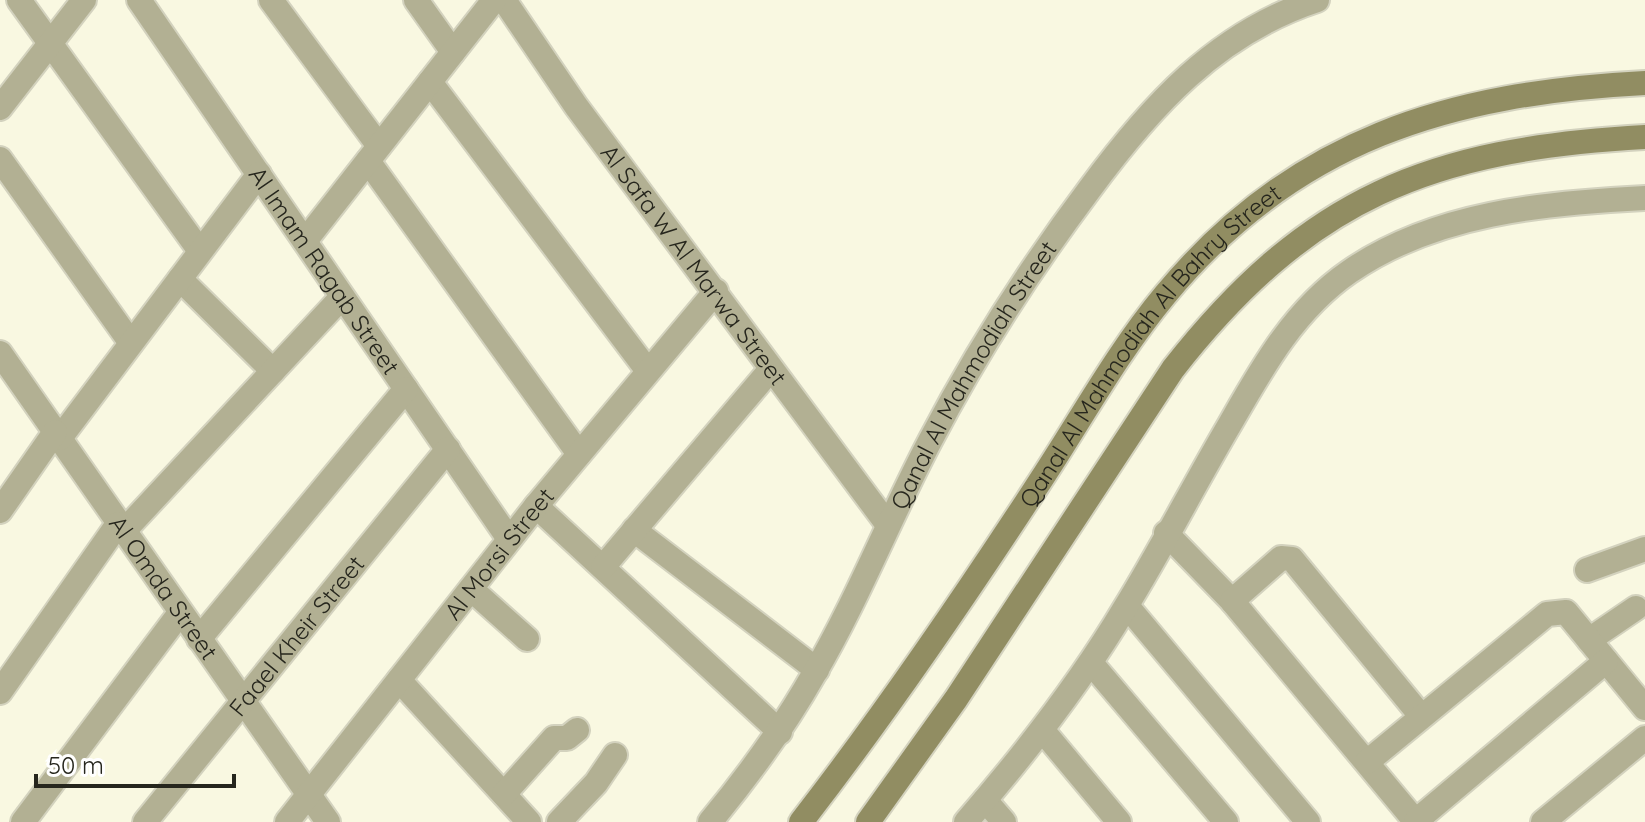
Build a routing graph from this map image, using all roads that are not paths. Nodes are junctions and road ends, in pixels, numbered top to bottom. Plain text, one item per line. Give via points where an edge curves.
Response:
1 (19, 0) edge
2 (84, 0) edge
3 (139, 0) edge
4 (271, 0) edge
5 (416, 0) edge
6 (494, 0) edge
7 (504, 0) edge
8 (1317, 0) edge
9 (50, 45) junction
10 (453, 52) junction
11 (430, 82) junction
12 (1645, 83) edge
13 (0, 108) edge
14 (1645, 137) edge
15 (374, 154) junction
16 (0, 159) edge
17 (259, 174) junction
18 (1645, 198) edge
19 (305, 241) junction
20 (200, 251) junction
21 (180, 279) junction
22 (716, 291) junction
23 (342, 297) junction
24 (131, 343) junction
25 (0, 353) edge
26 (771, 369) junction
27 (273, 371) junction
28 (648, 371) junction
29 (406, 389) junction
30 (58, 435) junction
31 (448, 449) junction
32 (579, 454) junction
33 (536, 506) junction
34 (0, 511) edge
35 (888, 525) junction
36 (121, 528) junction
37 (634, 530) junction
38 (1166, 533) junction
39 (509, 539) junction
40 (1645, 549) edge
41 (603, 567) junction
42 (1587, 570) dead end
43 (471, 589) junction
44 (1232, 601) junction
45 (1127, 606) junction
46 (1636, 608) dead end
47 (180, 613) junction
48 (199, 639) junction
49 (527, 639) dead end
50 (1589, 640) junction
51 (1606, 661) junction
52 (1091, 663) junction
53 (817, 670) junction
54 (399, 680) junction
55 (0, 692) edge
56 (243, 702) junction
57 (1645, 708) edge
58 (1421, 716) junction
59 (577, 730) dead end
60 (1043, 731) junction
61 (780, 732) junction
62 (1645, 738) edge
63 (615, 755) dead end
64 (1367, 762) junction
65 (504, 794) junction
66 (309, 796) junction
67 (985, 800) junction
68 (23, 822) edge
69 (145, 822) edge
70 (287, 822) edge
71 (328, 822) edge
72 (529, 822) edge
73 (559, 822) edge
74 (710, 822) edge
75 (801, 822) edge
76 (868, 822) edge
77 (966, 822) edge
78 (1004, 822) edge
79 (1119, 822) edge
80 (1226, 822) edge
81 (1308, 822) edge
82 (1416, 822) edge
83 (1543, 822) edge

1 - 9 street
2 - 9 street
3 - 17 street, Al Imam Ragab Street
4 - 15 street
5 - 10 street
6 - 10 street
7 - 22 street, Al Safa W Al Marwa Street via 576,106
8 - 35 street, Qanal Al Mahmodiah Street via 1275,17 1210,56 1129,135 1005,311
9 - 13 street
9 - 20 street
10 - 11 street
11 - 15 street
11 - 28 street
12 - 75 main road, Qanal Al Mahmodiah Al Bahry Street via 1541,91 1427,116 1326,160 1231,226 1145,322 989,560
14 - 76 main road, Qanal Al Mahmodiah Al Bahry Street via 1558,142 1426,172 1335,214 1267,265 1173,369 956,699
15 - 19 street
15 - 32 street
16 - 24 street
17 - 19 street, Al Imam Ragab Street
17 - 20 street
18 - 38 street via 1480,217 1406,241 1348,273 1299,317 1277,347
19 - 23 street, Al Imam Ragab Street
20 - 21 street
21 - 24 street
21 - 27 street
22 - 26 street, Al Safa W Al Marwa Street
22 - 28 street, Al Morsi Street
23 - 27 street
23 - 29 street, Al Imam Ragab Street
24 - 30 street
25 - 30 street, Al Omda Street
26 - 35 street, Al Safa W Al Marwa Street
26 - 37 street
27 - 36 street
28 - 32 street, Al Morsi Street
29 - 31 street, Al Imam Ragab Street
29 - 48 street
30 - 34 street
30 - 36 street, Al Omda Street
31 - 39 street, Al Imam Ragab Street
31 - 56 street, Faael Kheir Street
32 - 33 street, Al Morsi Street
33 - 39 street, Al Morsi Street
33 - 41 street
35 - 53 street, Qanal Al Mahmodiah Street
36 - 47 street, Al Omda Street
36 - 55 street
37 - 41 street
37 - 53 street
38 - 44 street
38 - 45 street
39 - 43 street, Al Morsi Street
40 - 42 street
41 - 61 street
43 - 49 street
43 - 54 street, Al Morsi Street
44 - 58 street via 1281,558 1292,559
44 - 64 street
45 - 52 street
45 - 81 street
46 - 50 street
47 - 48 street, Al Omda Street
47 - 68 street
48 - 56 street, Al Omda Street
50 - 51 street
50 - 58 street via 1566,612 1547,614
51 - 57 street
51 - 82 street
52 - 60 street
52 - 80 street
53 - 61 street, Qanal Al Mahmodiah Street
54 - 65 street
54 - 66 street, Al Morsi Street
56 - 66 street, Al Omda Street
56 - 69 street, Faael Kheir Street
58 - 64 street
59 - 65 street via 567,738 554,738
60 - 67 street
60 - 79 street
61 - 74 street, Qanal Al Mahmodiah Street
62 - 83 street
63 - 73 street
64 - 82 street
65 - 72 street
66 - 70 street, Al Morsi Street
66 - 71 street, Al Omda Street
67 - 77 street
67 - 78 street

